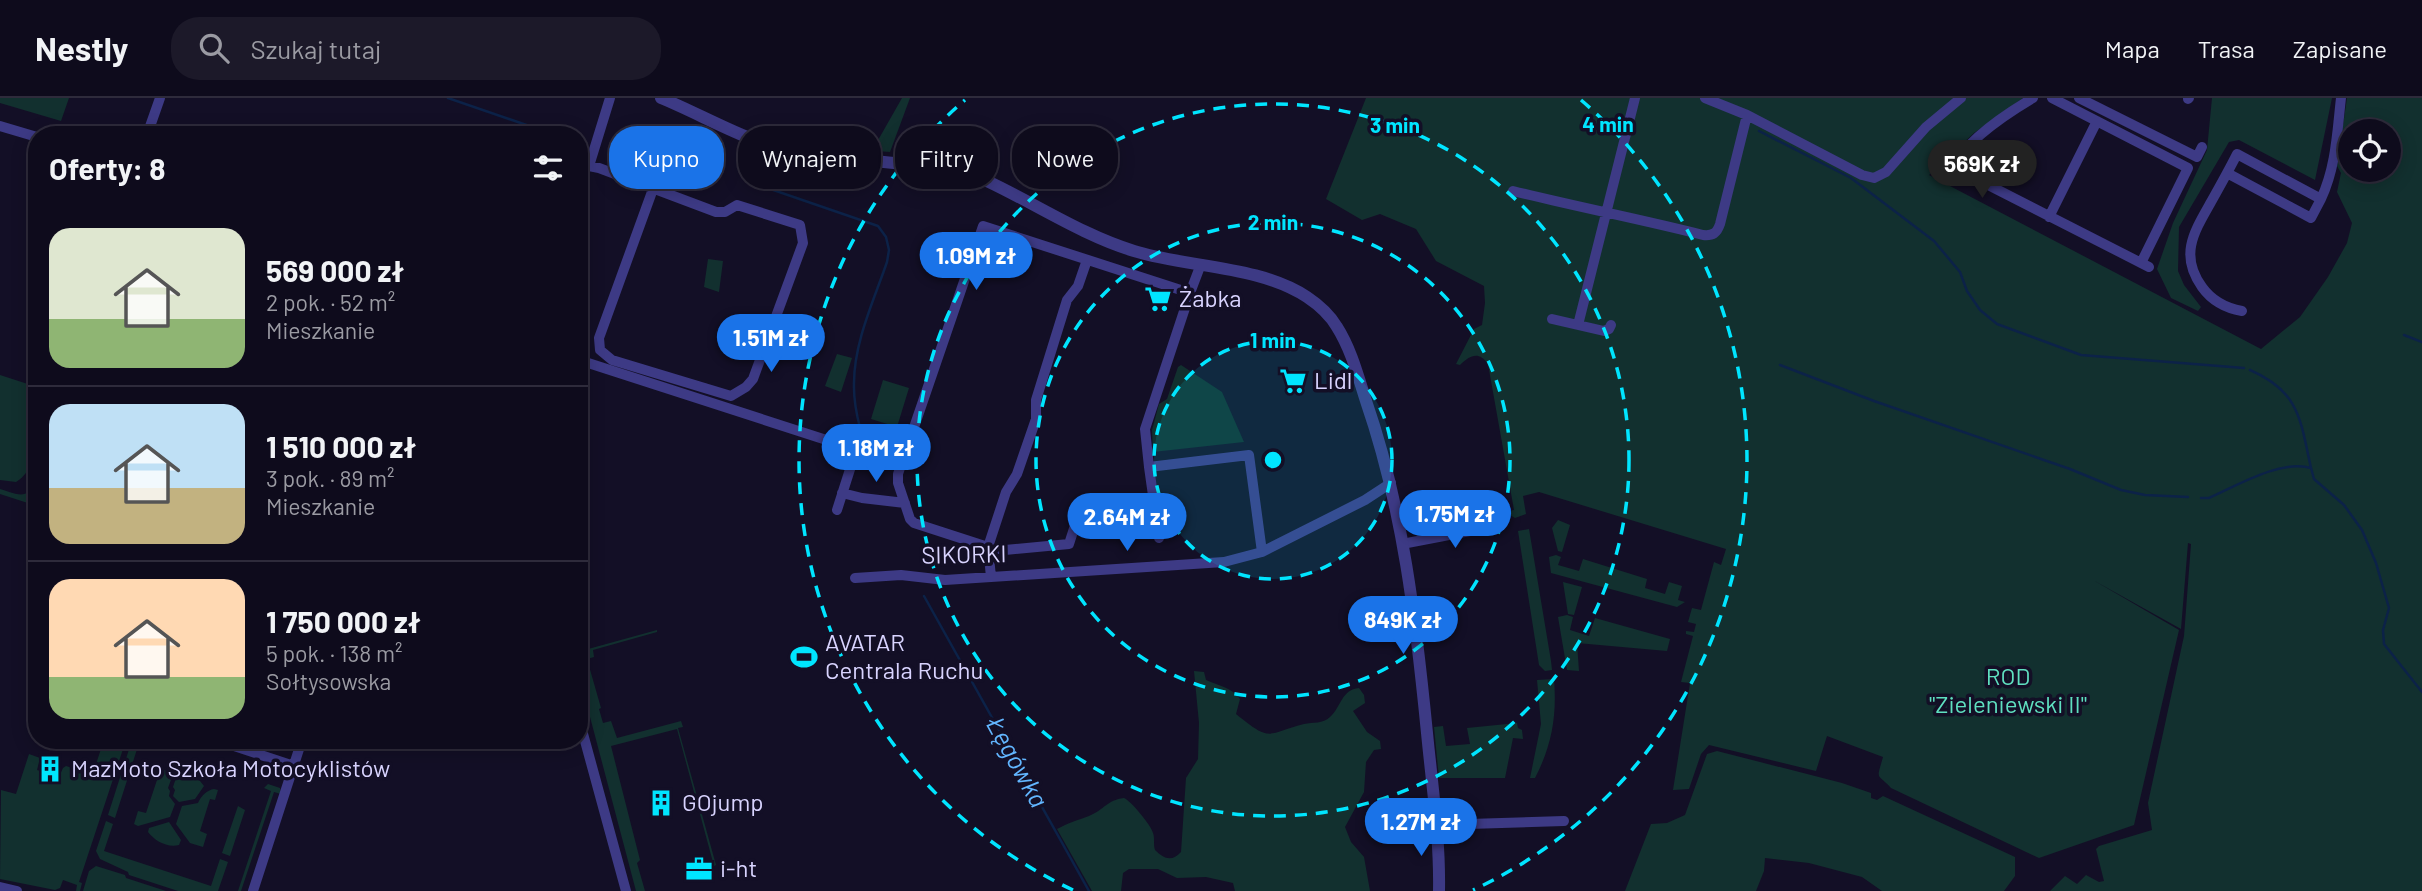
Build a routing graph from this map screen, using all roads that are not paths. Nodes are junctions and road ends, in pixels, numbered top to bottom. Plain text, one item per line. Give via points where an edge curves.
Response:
1 (160, 98) edge
2 (610, 98) edge
3 (661, 98) edge
4 (1635, 98) edge
5 (1705, 98) edge
6 (1961, 98) edge
7 (2032, 98) edge
8 (2052, 98) edge
9 (2079, 98) edge
10 (2341, 98) edge
11 (1747, 115) junction
12 (2097, 121) junction
13 (0, 126) edge
14 (151, 126) edge
15 (28, 134) edge
16 (2202, 147) dead end
17 (588, 155) edge
18 (588, 166) edge
19 (2227, 173) junction
20 (609, 174) edge
21 (653, 189) joint
22 (1513, 191) dead end
23 (2321, 199) junction
24 (1606, 213) junction
25 (2049, 217) junction
26 (1087, 260) junction
27 (1200, 264) junction
28 (1190, 293) junction
29 (2242, 311) dead end
30 (1552, 319) dead end
31 (1578, 325) junction
32 (1611, 325) dead end
33 (588, 363) edge
34 (1149, 467) junction
35 (1391, 483) junction
36 (842, 493) junction
37 (905, 503) junction
38 (836, 510) dead end
39 (1079, 513) dead end
40 (1501, 525) dead end
41 (1159, 538) dead end
42 (1402, 544) junction
43 (988, 547) junction
44 (1262, 552) junction
45 (991, 577) junction
46 (855, 578) dead end
47 (243, 749) edge
48 (299, 749) edge
49 (587, 749) edge
50 (294, 766) junction
51 (1564, 821) dead end
52 (1436, 825) junction
53 (0, 887) edge
54 (17, 891) edge
55 (253, 891) edge
56 (626, 891) edge
57 (1439, 891) edge

1 - 14 street
2 - 17 street
3 - 27 street via 782,149 968,174 1114,244
4 - 24 street
5 - 11 street
6 - 11 street via 1926,127 1886,172 1874,178
7 - 25 street via 2005,115 1952,167
8 - 12 street
9 - 16 street via 2197,157
10 - 23 street via 2334,163
11 - 24 street via 1715,234 1703,236
12 - 25 street
12 - 25 street via 2188,168 2145,265
13 - 15 street
18 - 20 street
19 - 23 street via 2237,154
19 - 23 street via 2311,218
19 - 29 street via 2193,234 2189,259 2204,291 2222,306
21 - 21 street via 716,212 737,205 800,225 803,243 753,379 731,396 612,360 600,350 599,338
22 - 24 street
24 - 31 street
26 - 28 street
26 - 37 street via 983,226 898,474
26 - 43 street via 1067,300 1036,400 1032,429
27 - 28 street
27 - 35 street via 1285,286 1328,314 1349,353
28 - 34 street via 1145,429
30 - 31 street
31 - 32 street via 1604,331
33 - 36 street via 845,446 853,460
34 - 41 street
34 - 44 street via 1249,456
35 - 42 street
35 - 44 street, SIKORKI
36 - 37 street
36 - 38 street
37 - 43 street via 914,523
39 - 43 street via 1069,544 1005,550
40 - 42 street
42 - 52 street via 1416,624
43 - 45 street
44 - 45 street, SIKORKI via 1224,562
45 - 46 street, SIKORKI
47 - 50 street
48 - 50 street
49 - 56 street
50 - 55 street
51 - 52 street
52 - 57 street
53 - 54 street

